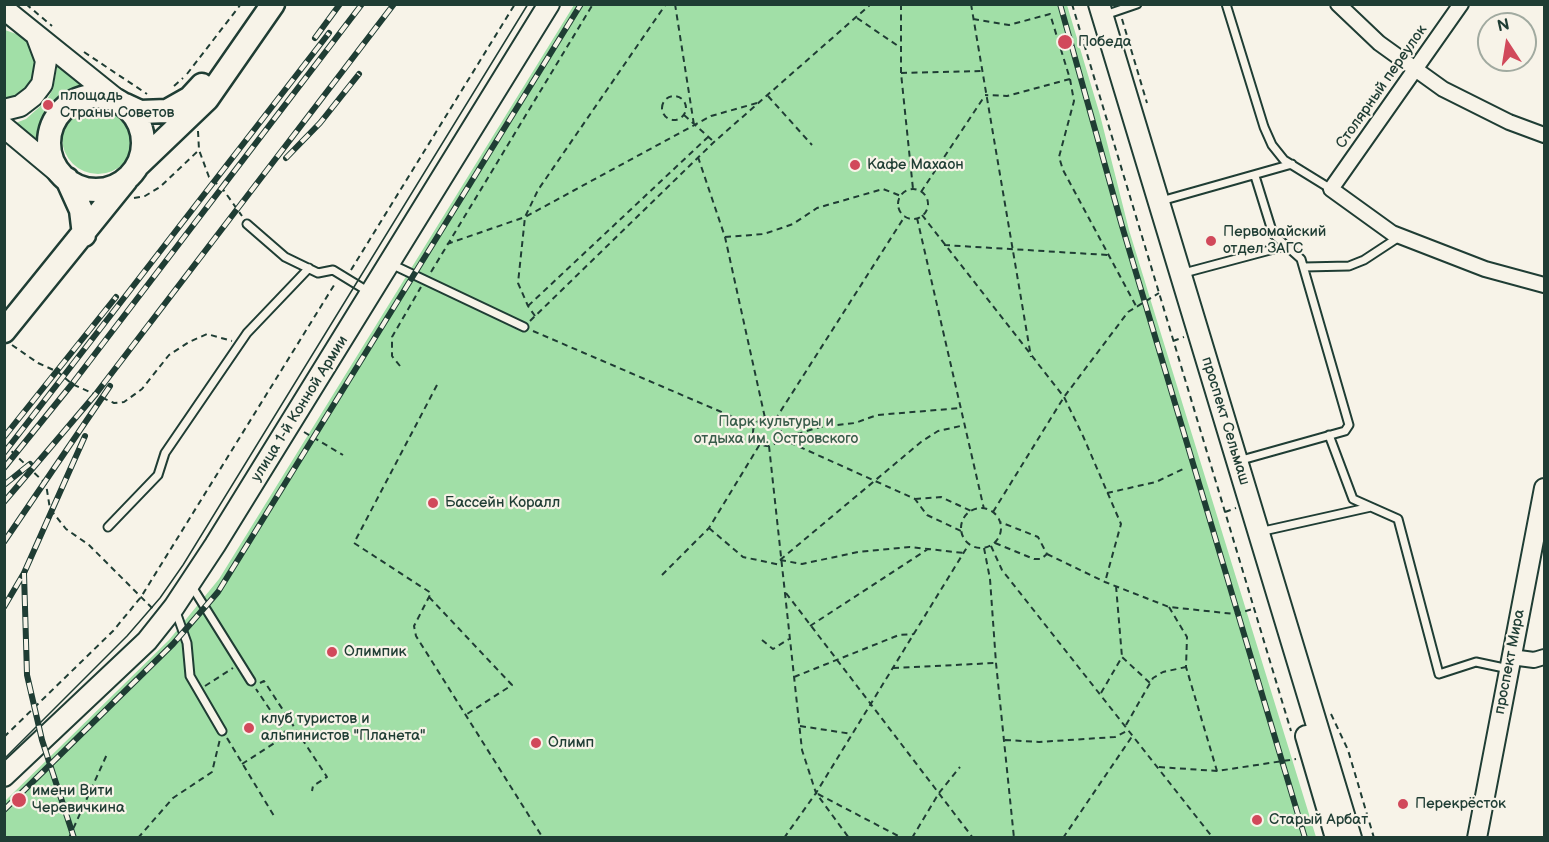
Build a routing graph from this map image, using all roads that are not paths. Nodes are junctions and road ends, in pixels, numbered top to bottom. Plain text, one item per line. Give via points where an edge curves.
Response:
1 (257, 4) edge
2 (273, 4) edge
3 (549, 4) edge
4 (1137, 4) edge
5 (1226, 4) edge
6 (1338, 4) edge
7 (1461, 4) edge
8 (1096, 8) edge
9 (4, 9) edge
10 (17, 15) edge
11 (45, 32) junction
12 (1414, 70) junction
13 (123, 104) junction
14 (189, 106) junction
15 (4, 110) edge
16 (4, 127) edge
17 (1545, 135) edge
18 (1292, 164) junction
19 (134, 170) junction
20 (1255, 176) junction
21 (65, 178) junction
22 (1331, 189) junction
23 (1159, 202) junction
24 (247, 224) road end
25 (84, 235) junction
26 (1399, 236) junction
27 (1285, 246) junction
28 (390, 264) junction
29 (1304, 267) junction
30 (309, 268) junction
31 (1181, 274) junction
32 (1545, 285) edge
33 (371, 294) junction
34 (524, 327) road end
35 (12, 338) edge
36 (1329, 435) junction
37 (1237, 461) junction
38 (1544, 488) edge
39 (1371, 507) junction
40 (108, 526) dead end
41 (1259, 532) junction
42 (189, 583) junction
43 (170, 612) junction
44 (1545, 657) edge
45 (1510, 663) junction
46 (251, 681) dead end
47 (222, 731) road end
48 (4, 776) edge
49 (1336, 837) edge
50 (1351, 837) edge
51 (1477, 837) edge

1 - 14 main road
2 - 14 main road
3 - 28 main road, улица 1-й Конной Армии
4 - 8 lane
5 - 18 lane via 1264,127 1272,145
6 - 12 street
7 - 12 street, Столярный переулок
8 - 23 main road, проспект Сельмаш
8 - 49 main road, проспект Сельмаш
9 - 10 main road
10 - 11 main road
11 - 13 main road
11 - 15 main road via 42,84 20,106
12 - 17 street via 1477,106
12 - 22 street, Столярный переулок
13 - 14 main road via 152,113
13 - 19 main road via 141,130 143,148
13 - 21 main road via 108,97 88,96 72,102 60,113 50,132 50,148
14 - 19 main road
16 - 21 main road
18 - 20 lane
18 - 22 lane
19 - 21 main road via 105,189 80,186
19 - 25 main road
20 - 23 lane
20 - 27 lane via 1273,234
21 - 25 main road via 81,210
22 - 26 street
23 - 31 main road, проспект Сельмаш
24 - 30 lane via 285,256
25 - 35 main road
26 - 29 lane via 1349,266
26 - 32 street via 1485,269
27 - 29 lane via 1301,259
27 - 31 lane
28 - 33 main road, улица 1-й Конной Армии
28 - 34 lane
29 - 36 lane via 1349,425 1344,431
30 - 33 lane via 318,273 333,270
30 - 40 lane via 239,344 165,453 158,475
31 - 37 main road, проспект Сельмаш
33 - 42 main road, улица 1-й Конной Армии
36 - 37 lane
36 - 39 lane via 1353,499
37 - 41 main road, проспект Сельмаш
38 - 45 street, проспект Мира
39 - 41 lane
39 - 45 lane via 1398,519 1439,674 1476,662
41 - 50 main road, проспект Сельмаш
42 - 43 main road, улица 1-й Конной Армии
42 - 46 lane
43 - 47 lane via 187,643 190,675
43 - 48 main road, улица 1-й Конной Армии via 147,641
44 - 45 street
45 - 51 street, проспект Мира

